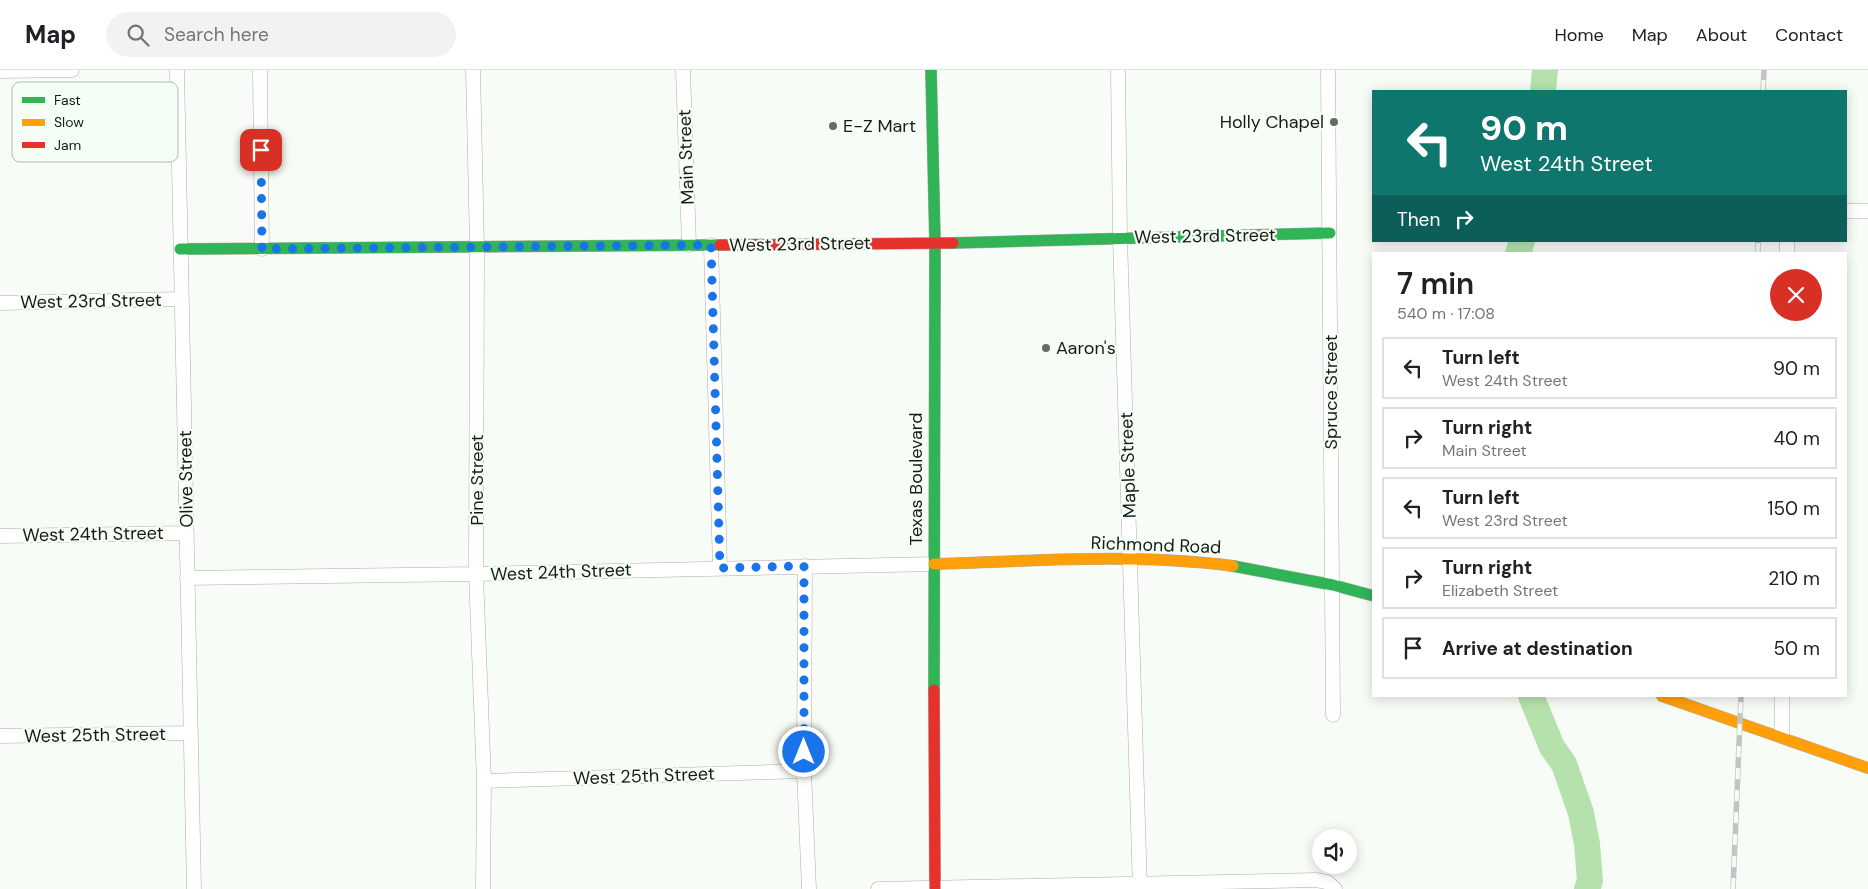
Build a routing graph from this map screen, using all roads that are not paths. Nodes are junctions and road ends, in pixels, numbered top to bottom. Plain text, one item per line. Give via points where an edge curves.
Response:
1 (72, 70) edge
2 (260, 70) edge
3 (473, 70) edge
4 (683, 70) edge
5 (931, 70) edge
6 (1118, 70) edge
7 (1328, 70) edge
8 (0, 72) edge
9 (178, 130) edge
10 (1847, 211) edge
11 (1868, 211) edge
12 (1330, 233) junction
13 (1120, 238) junction
14 (935, 243) junction
15 (689, 245) junction
16 (711, 245) junction
17 (478, 247) junction
18 (180, 249) junction
19 (262, 249) junction
20 (182, 299) junction
21 (0, 304) edge
22 (187, 533) junction
23 (0, 536) edge
24 (1131, 558) junction
25 (934, 564) junction
26 (804, 566) junction
27 (720, 568) junction
28 (476, 574) junction
29 (187, 578) junction
30 (1333, 585) junction
31 (1372, 595) edge
32 (1665, 697) edge
33 (1782, 697) edge
34 (1333, 715) dead end
35 (190, 733) junction
36 (0, 736) edge
37 (1782, 736) junction
38 (1868, 768) edge
39 (804, 771) junction
40 (484, 781) junction
41 (1140, 886) edge
42 (194, 889) edge
43 (483, 889) edge
44 (809, 889) edge
45 (878, 889) edge
46 (935, 889) edge
47 (1335, 889) edge

1 - 8 street
2 - 19 street
3 - 17 street, Pine Street
4 - 15 street, Main Street
5 - 14 street, Texas Boulevard
6 - 13 street, Maple Street
7 - 12 street, Spruce Street
9 - 18 street, Olive Street
10 - 11 street
12 - 13 street, West 23rd Street
12 - 30 street, Spruce Street
13 - 14 street, West 23rd Street
13 - 24 street, Maple Street
14 - 16 street, West 23rd Street
14 - 25 street, Texas Boulevard
15 - 16 street, West 23rd Street
15 - 17 street, West 23rd Street
16 - 27 street
17 - 19 street, West 23rd Street
17 - 28 street, Pine Street
18 - 19 street, West 23rd Street
18 - 20 street, Olive Street
20 - 21 street, West 23rd Street
20 - 22 street, Olive Street
22 - 23 street, West 24th Street
22 - 29 street, Olive Street
24 - 25 street, Richmond Road
24 - 30 street, Richmond Road via 1188,560
24 - 41 street, Maple Street
25 - 26 street, West 24th Street
25 - 46 street, Texas Boulevard
26 - 27 street, West 24th Street
26 - 39 street
27 - 28 street, West 24th Street
28 - 29 street, West 24th Street
28 - 40 street, Pine Street
29 - 35 street, Olive Street
30 - 31 street, Richmond Road
30 - 34 street, Spruce Street
32 - 37 street
33 - 37 street
35 - 36 street, West 25th Street
35 - 42 street, Olive Street
37 - 38 street
39 - 40 street, West 25th Street
39 - 44 street
40 - 43 street, Pine Street
41 - 46 street
41 - 47 street via 1316,880 1327,882
45 - 46 street

